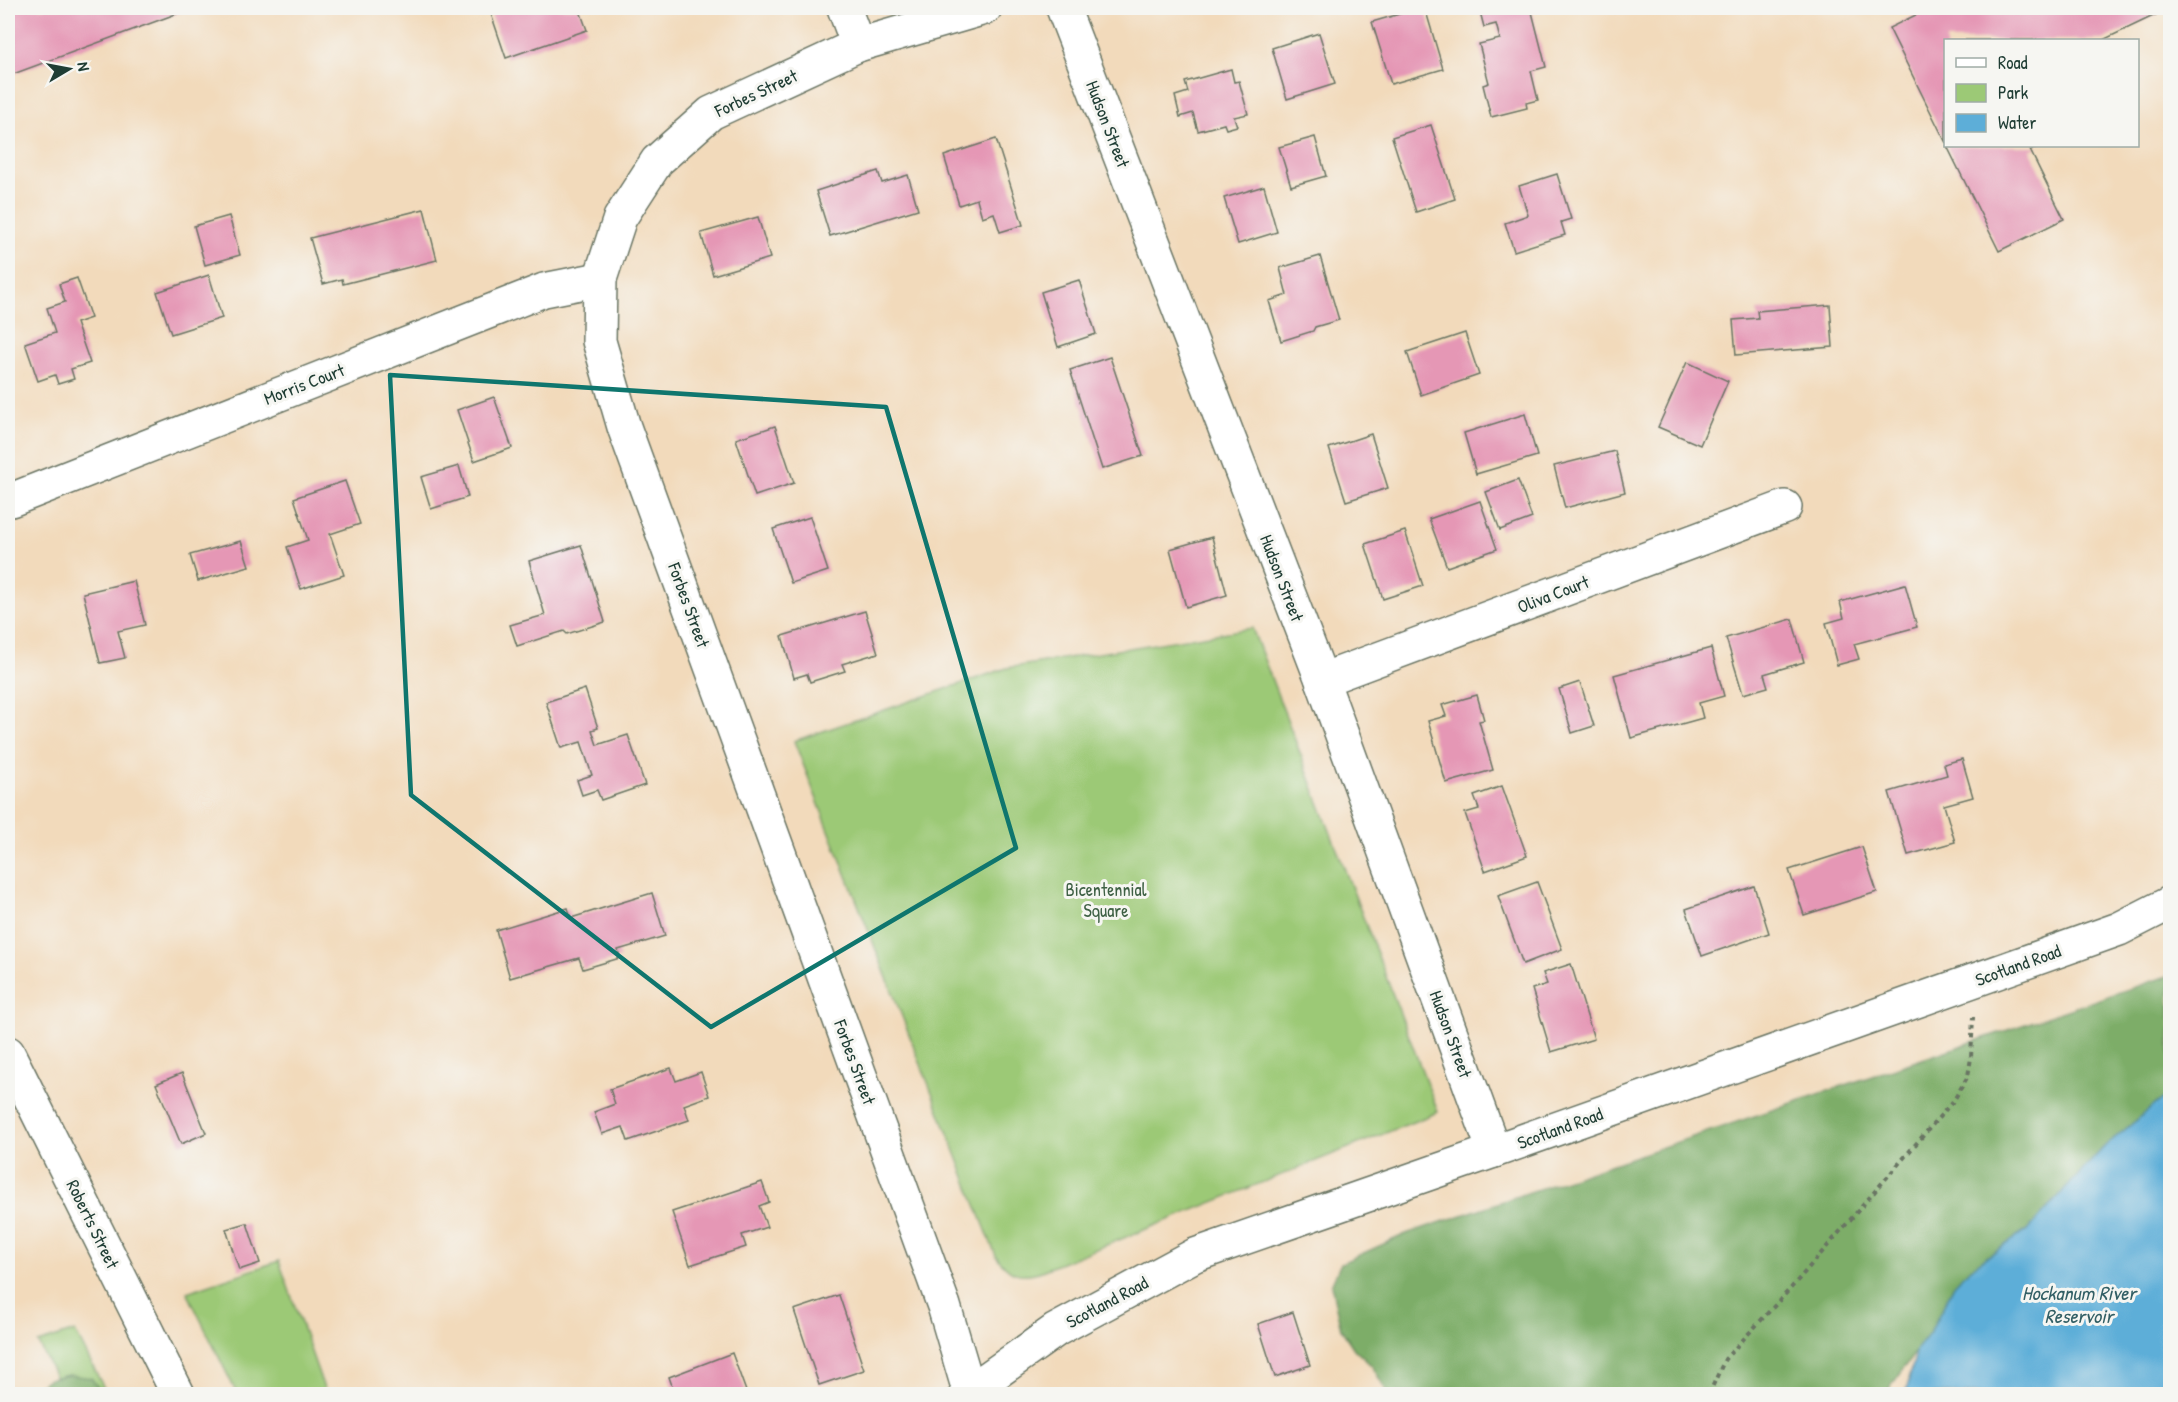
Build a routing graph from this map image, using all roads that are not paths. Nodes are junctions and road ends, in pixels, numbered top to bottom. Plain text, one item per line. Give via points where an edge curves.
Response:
1 (844, 8) edge
2 (985, 8) edge
3 (1063, 8) edge
4 (858, 45) junction
5 (600, 279) junction
6 (10, 500) dead end
7 (1785, 507) dead end
8 (1322, 680) junction
9 (2170, 903) edge
10 (8, 1053) edge
11 (1494, 1151) junction
12 (968, 1394) edge
13 (178, 1395) edge

1 - 4 street
2 - 4 street, Forbes Street
3 - 8 street, Hudson Street
4 - 5 street, Forbes Street via 711,113 657,161 620,218
5 - 6 street, Morris Court via 543,290
5 - 12 street, Forbes Street via 599,340 624,427 944,1306
7 - 8 street, Oliva Court
8 - 11 street, Hudson Street
9 - 11 street, Scotland Road via 2119,929
10 - 13 street, Roberts Street
11 - 12 street, Scotland Road via 1195,1255 1056,1330

